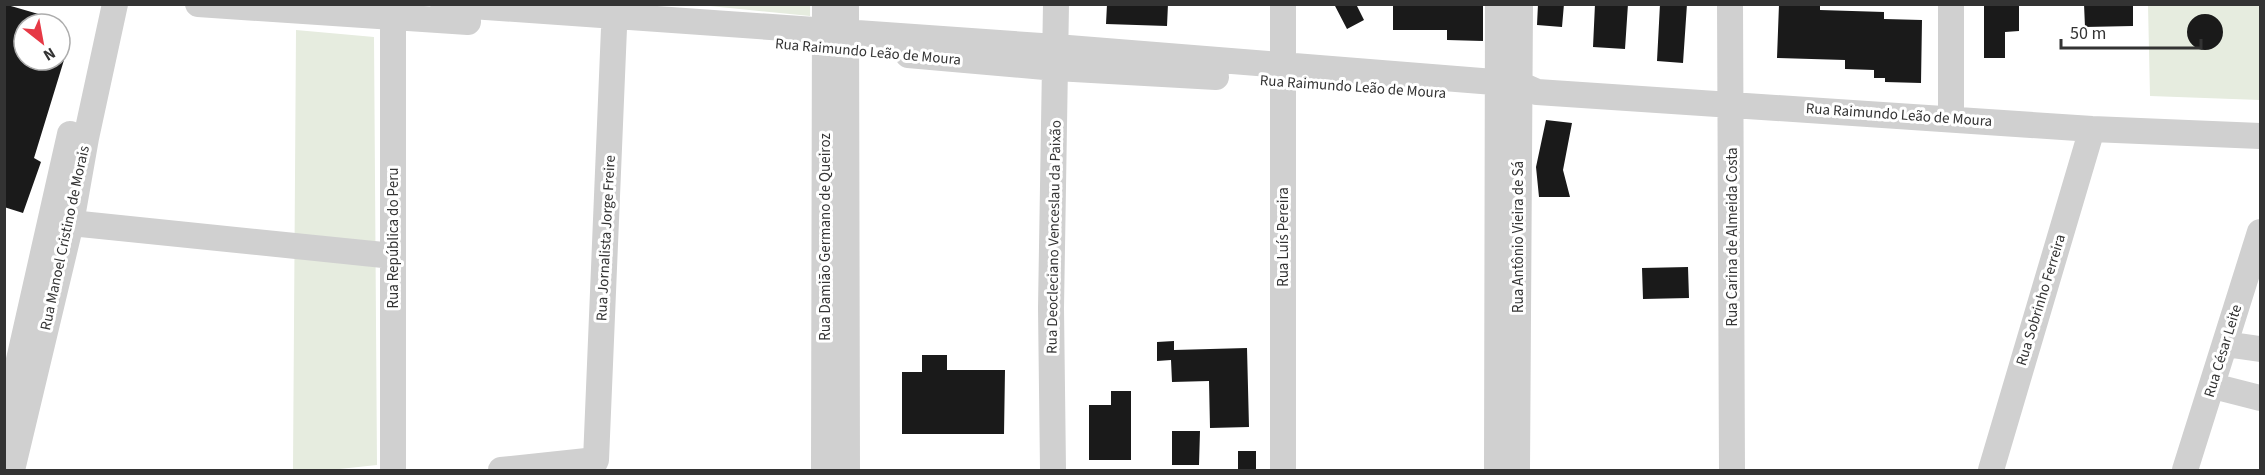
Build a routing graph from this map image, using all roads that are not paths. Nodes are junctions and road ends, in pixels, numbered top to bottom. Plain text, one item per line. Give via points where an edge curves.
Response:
1 (98, 4) edge
2 (115, 4) edge
3 (198, 4) edge
4 (443, 4) edge
5 (825, 4) edge
6 (846, 4) edge
7 (1056, 4) edge
8 (1283, 4) edge
9 (1498, 4) edge
10 (1520, 4) edge
11 (1730, 4) edge
12 (1951, 4) edge
13 (393, 10) edge
14 (615, 18) edge
15 (836, 41) junction
16 (1056, 58) junction
17 (1283, 74) junction
18 (1515, 91) junction
19 (1731, 105) junction
20 (1951, 118) junction
21 (2092, 129) junction
22 (2260, 136) edge
23 (61, 220) junction
24 (2260, 232) edge
25 (393, 256) junction
26 (2225, 344) junction
27 (2260, 349) edge
28 (835, 360) junction
29 (2213, 386) junction
30 (2260, 398) edge
31 (4, 426) edge
32 (593, 465) edge
33 (12, 471) edge
34 (393, 471) edge
35 (501, 471) edge
36 (824, 471) edge
37 (847, 471) edge
38 (1053, 471) edge
39 (1283, 471) edge
40 (1497, 471) edge
41 (1518, 471) edge
42 (1732, 471) edge
43 (1990, 471) edge
44 (2185, 471) edge

1 - 23 street, Rua Manoel Cristino de Morais
2 - 23 street, Rua Manoel Cristino de Morais via 86,138
3 - 13 street, Rua Raimundo Leão de Moura
4 - 14 street, Rua Raimundo Leão de Moura
5 - 15 street, Rua Damião Germano de Queiroz
6 - 15 street, Rua Damião Germano de Queiroz
7 - 16 street, Rua Deocleciano Venceslau da Paixão
8 - 17 street, Rua Luís Pereira
9 - 18 street, Rua Antônio Vieira de Sá
10 - 18 street, Rua Antônio Vieira de Sá
11 - 19 street, Rua Carina de Almeida Costa
12 - 20 street
13 - 14 street, Rua Raimundo Leão de Moura
13 - 25 street, Rua República do Peru
14 - 15 street, Rua Raimundo Leão de Moura
14 - 32 street, Rua Jornalista Jorge Freire
15 - 16 street, Rua Raimundo Leão de Moura
15 - 28 street, Rua Damião Germano de Queiroz
16 - 17 street, Rua Raimundo Leão de Moura
16 - 38 street, Rua Deocleciano Venceslau da Paixão via 1051,308
17 - 18 street, Rua Raimundo Leão de Moura
17 - 39 street, Rua Luís Pereira
18 - 19 street, Rua Raimundo Leão de Moura
18 - 40 street, Rua Antônio Vieira de Sá
18 - 41 street, Rua Antônio Vieira de Sá
19 - 20 street, Rua Raimundo Leão de Moura
19 - 42 street, Rua Carina de Almeida Costa
20 - 21 street, Rua Raimundo Leão de Moura
21 - 22 street, Rua Raimundo Leão de Moura
21 - 43 street, Rua Sobrinho Ferreira
23 - 25 street
23 - 31 street, Rua Manoel Cristino de Morais
23 - 33 street, Rua Manoel Cristino de Morais
24 - 26 street, Rua César Leite
25 - 34 street, Rua República do Peru
26 - 27 street
26 - 29 street, Rua César Leite
28 - 36 street, Rua Damião Germano de Queiroz
28 - 37 street, Rua Damião Germano de Queiroz
29 - 30 street
29 - 44 street, Rua César Leite
32 - 35 street

